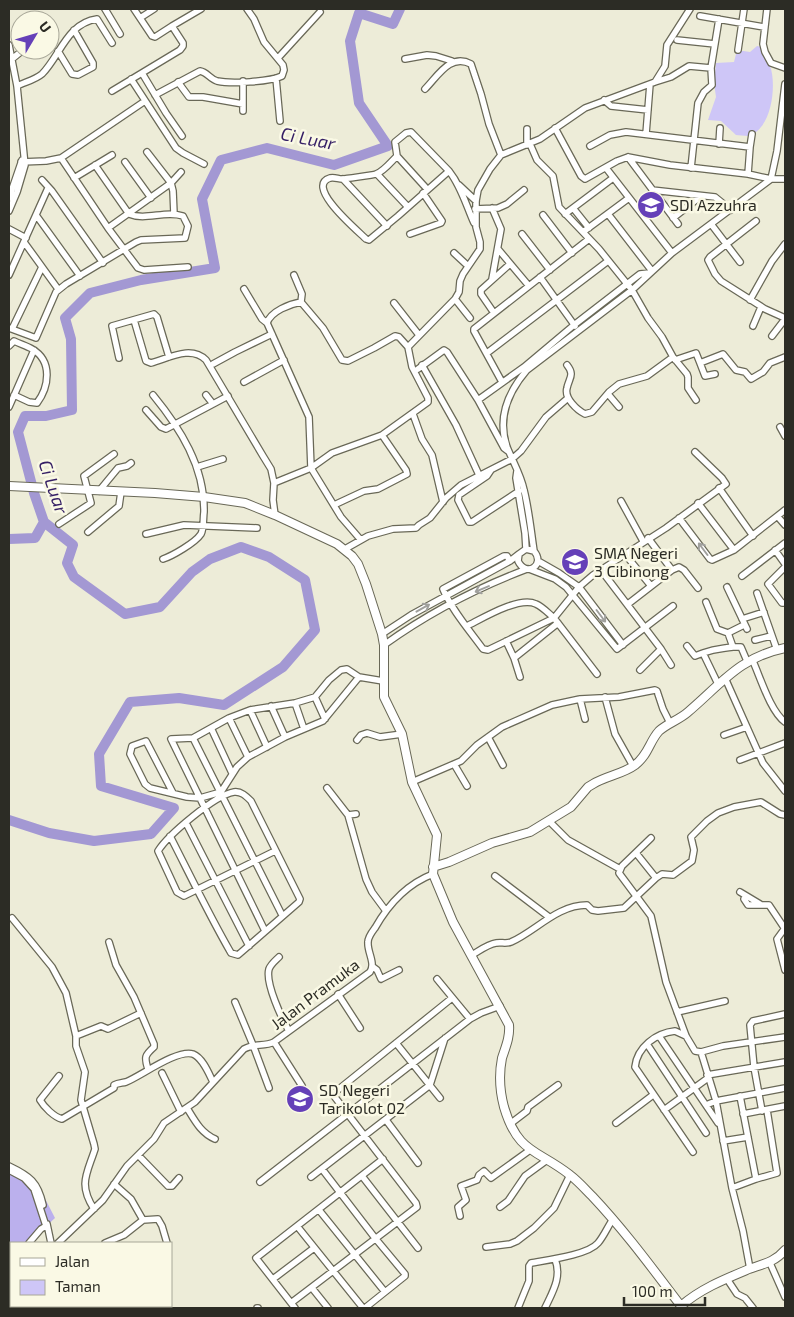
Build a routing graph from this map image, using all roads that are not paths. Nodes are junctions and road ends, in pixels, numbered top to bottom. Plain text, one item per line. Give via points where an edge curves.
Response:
1 (106, 9) edge
2 (134, 9) edge
3 (154, 9) edge
4 (201, 9) edge
5 (247, 9) edge
6 (690, 9) edge
7 (744, 9) edge
8 (767, 9) edge
9 (320, 12) dead end
10 (700, 16) dead end
11 (140, 18) junction
12 (719, 19) junction
13 (742, 23) junction
14 (172, 26) junction
15 (764, 27) junction
16 (74, 30) junction
17 (120, 34) dead end
18 (677, 40) dead end
19 (112, 43) dead end
20 (715, 44) junction
21 (60, 48) edge
22 (738, 50) dead end
23 (60, 54) edge
24 (278, 58) junction
25 (405, 59) dead end
26 (12, 60) edge
27 (51, 60) edge
28 (452, 61) junction
29 (712, 68) junction
30 (785, 68) edge
31 (142, 73) junction
32 (276, 78) junction
33 (131, 79) junction
34 (243, 81) junction
35 (178, 82) junction
36 (653, 83) junction
37 (785, 84) edge
38 (17, 86) junction
39 (425, 89) dead end
40 (112, 91) dead end
41 (155, 95) junction
42 (604, 100) junction
43 (145, 102) junction
44 (242, 104) junction
45 (648, 110) junction
46 (243, 111) dead end
47 (280, 121) dead end
48 (555, 128) junction
49 (720, 128) dead end
50 (527, 129) dead end
51 (646, 134) junction
52 (752, 134) dead end
53 (182, 136) dead end
54 (695, 140) junction
55 (719, 144) junction
56 (528, 145) junction
57 (590, 146) dead end
58 (750, 147) junction
59 (147, 152) dead end
60 (112, 154) dead end
61 (500, 155) junction
62 (396, 156) junction
63 (628, 157) junction
64 (60, 158) junction
65 (23, 160) junction
66 (125, 162) dead end
67 (204, 164) dead end
68 (95, 165) junction
69 (606, 168) junction
70 (691, 168) junction
71 (449, 171) junction
72 (182, 172) dead end
73 (378, 174) junction
74 (748, 174) junction
75 (74, 178) junction
76 (612, 178) junction
77 (343, 179) junction
78 (771, 179) junction
79 (785, 179) edge
80 (42, 180) dead end
81 (171, 183) junction
82 (459, 185) junction
83 (48, 188) junction
84 (524, 190) dead end
85 (652, 190) junction
86 (425, 191) junction
87 (701, 196) junction
88 (9, 198) edge
89 (151, 198) junction
90 (629, 198) junction
91 (476, 201) junction
92 (408, 207) junction
93 (492, 208) junction
94 (573, 208) junction
95 (475, 209) junction
96 (731, 210) junction
97 (9, 211) edge
98 (129, 214) junction
99 (174, 214) junction
100 (565, 214) junction
101 (608, 214) junction
102 (543, 215) dead end
103 (36, 216) junction
104 (674, 218) junction
105 (756, 221) dead end
106 (678, 224) dead end
107 (711, 224) junction
108 (387, 226) junction
109 (476, 227) junction
110 (108, 228) junction
111 (9, 229) edge
112 (586, 230) junction
113 (410, 234) dead end
114 (522, 234) dead end
115 (589, 239) junction
116 (25, 240) junction
117 (785, 244) edge
118 (726, 245) junction
119 (498, 249) junction
120 (125, 250) junction
121 (454, 253) dead end
122 (572, 253) junction
123 (672, 253) junction
124 (610, 262) junction
125 (740, 262) dead end
126 (103, 263) junction
127 (510, 264) junction
128 (468, 266) junction
129 (42, 267) junction
130 (188, 267) dead end
131 (550, 270) junction
132 (650, 272) junction
133 (9, 275) edge
134 (294, 275) dead end
135 (80, 276) junction
136 (540, 277) junction
137 (492, 279) junction
138 (627, 284) junction
139 (529, 286) junction
140 (58, 289) junction
141 (244, 289) dead end
142 (632, 290) junction
143 (455, 299) junction
144 (557, 300) junction
145 (750, 300) junction
146 (302, 302) junction
147 (394, 303) dead end
148 (761, 307) junction
149 (494, 313) junction
150 (470, 318) dead end
151 (785, 318) edge
152 (134, 320) junction
153 (267, 323) junction
154 (753, 326) dead end
155 (576, 327) junction
156 (11, 328) edge
157 (272, 334) junction
158 (419, 335) junction
159 (772, 336) dead end
160 (9, 346) edge
161 (408, 347) junction
162 (34, 350) junction
163 (487, 353) junction
164 (169, 357) junction
165 (785, 357) edge
166 (119, 358) dead end
167 (674, 359) junction
168 (284, 360) junction
169 (700, 363) junction
170 (213, 364) dead end
171 (567, 365) dead end
172 (526, 368) junction
173 (715, 374) dead end
174 (244, 382) dead end
175 (502, 382) junction
176 (608, 394) junction
177 (14, 395) junction
178 (153, 395) dead end
179 (206, 395) dead end
180 (228, 396) junction
181 (568, 398) junction
182 (478, 400) junction
183 (696, 400) dead end
184 (213, 404) junction
185 (9, 407) edge
186 (619, 407) dead end
187 (146, 410) dead end
188 (413, 414) junction
189 (174, 424) junction
190 (780, 427) dead end
191 (382, 435) junction
192 (785, 436) edge
193 (695, 452) dead end
194 (114, 454) dead end
195 (511, 456) junction
196 (223, 459) dead end
197 (131, 463) dead end
198 (197, 467) junction
199 (312, 468) junction
200 (491, 470) junction
201 (517, 471) junction
202 (479, 474) junction
203 (274, 483) junction
204 (9, 486) edge
205 (719, 488) junction
206 (89, 490) junction
207 (99, 491) junction
208 (121, 492) junction
209 (519, 492) junction
210 (204, 497) junction
211 (621, 501) dead end
212 (443, 502) junction
213 (698, 503) junction
214 (334, 505) junction
215 (785, 510) edge
216 (275, 516) junction
217 (778, 517) junction
218 (679, 518) junction
219 (59, 524) dead end
220 (203, 525) junction
221 (785, 525) edge
222 (257, 528) dead end
223 (88, 532) dead end
224 (528, 533) junction
225 (146, 534) dead end
226 (753, 536) junction
227 (360, 539) junction
228 (645, 540) junction
229 (785, 542) edge
230 (346, 549) junction
231 (526, 549) junction
232 (734, 550) junction
233 (775, 550) junction
234 (534, 551) junction
235 (624, 553) junction
236 (519, 554) junction
237 (163, 559) dead end
238 (538, 561) junction
239 (785, 566) edge
240 (528, 569) junction
241 (602, 570) junction
242 (672, 570) junction
243 (559, 573) junction
244 (742, 576) dead end
245 (555, 579) junction
246 (651, 586) junction
247 (727, 587) dead end
248 (579, 588) junction
249 (698, 588) dead end
250 (757, 593) dead end
251 (574, 595) junction
252 (446, 596) junction
253 (451, 602) junction
254 (706, 602) dead end
255 (785, 603) edge
256 (628, 604) junction
257 (673, 606) dead end
258 (764, 612) junction
259 (556, 621) junction
260 (744, 625) junction
261 (466, 626) junction
262 (646, 628) junction
263 (728, 632) junction
264 (382, 634) junction
265 (771, 636) junction
266 (755, 640) dead end
267 (506, 641) junction
268 (384, 644) junction
269 (623, 645) junction
270 (687, 646) dead end
271 (734, 647) junction
272 (661, 649) junction
273 (781, 649) edge
274 (703, 653) junction
275 (514, 658) junction
276 (750, 660) junction
277 (671, 665) dead end
278 (640, 670) dead end
279 (597, 674) dead end
280 (359, 677) junction
281 (520, 677) dead end
282 (725, 678) junction
283 (383, 681) junction
284 (718, 684) junction
285 (315, 697) junction
286 (605, 697) junction
287 (580, 699) junction
288 (295, 703) junction
289 (271, 706) junction
290 (250, 710) junction
291 (229, 718) junction
292 (325, 719) junction
293 (585, 719) dead end
294 (785, 722) edge
295 (670, 723) junction
296 (746, 726) junction
297 (211, 728) junction
298 (304, 729) junction
299 (402, 734) junction
300 (724, 735) dead end
301 (488, 736) junction
302 (285, 737) junction
303 (193, 738) junction
304 (357, 740) dead end
305 (785, 743) edge
306 (267, 747) junction
307 (758, 753) junction
308 (248, 756) junction
309 (740, 760) dead end
310 (454, 764) junction
311 (503, 765) dead end
312 (633, 766) junction
313 (232, 773) junction
314 (412, 782) junction
315 (467, 786) dead end
316 (327, 788) dead end
317 (785, 791) edge
318 (172, 793) junction
319 (222, 794) junction
320 (200, 798) junction
321 (204, 808) junction
322 (356, 814) dead end
323 (348, 815) junction
324 (785, 815) edge
325 (548, 822) junction
326 (186, 823) junction
327 (170, 836) junction
328 (651, 838) dead end
329 (275, 851) junction
330 (636, 853) junction
331 (254, 861) junction
332 (620, 869) junction
333 (235, 870) junction
334 (433, 871) junction
335 (495, 876) dead end
336 (656, 878) junction
337 (216, 879) junction
338 (197, 888) junction
339 (743, 894) dead end
340 (636, 897) junction
341 (386, 910) junction
342 (282, 915) junction
343 (549, 917) junction
344 (12, 918) dead end
345 (784, 927) edge
346 (265, 932) junction
347 (109, 942) dead end
348 (250, 946) junction
349 (472, 955) junction
350 (279, 957) dead end
351 (372, 966) junction
352 (399, 970) dead end
353 (785, 970) edge
354 (437, 979) dead end
355 (338, 994) junction
356 (452, 998) junction
357 (725, 1001) dead end
358 (235, 1002) dead end
359 (500, 1006) junction
360 (677, 1012) junction
361 (141, 1013) junction
362 (785, 1014) edge
363 (470, 1019) junction
364 (360, 1028) dead end
365 (289, 1031) junction
366 (76, 1036) junction
367 (659, 1036) junction
368 (686, 1036) junction
369 (785, 1037) edge
370 (445, 1038) junction
371 (274, 1042) junction
372 (396, 1043) junction
373 (751, 1043) junction
374 (647, 1044) junction
375 (254, 1045) junction
376 (701, 1052) junction
377 (785, 1062) edge
378 (413, 1064) junction
379 (754, 1067) junction
380 (148, 1069) junction
381 (162, 1073) dead end
382 (59, 1076) dead end
383 (708, 1077) junction
384 (213, 1082) junction
385 (430, 1085) junction
386 (558, 1085) dead end
387 (302, 1086) dead end
388 (695, 1087) junction
389 (269, 1088) dead end
390 (785, 1088) edge
391 (759, 1093) junction
392 (653, 1095) junction
393 (740, 1096) junction
394 (682, 1097) junction
395 (440, 1098) dead end
396 (716, 1101) junction
397 (706, 1105) junction
398 (785, 1106) edge
399 (83, 1108) junction
400 (187, 1108) junction
401 (664, 1110) junction
402 (765, 1110) junction
403 (181, 1112) junction
404 (348, 1114) junction
405 (743, 1114) junction
406 (386, 1120) junction
407 (616, 1123) dead end
408 (510, 1124) junction
409 (720, 1126) junction
410 (706, 1133) dead end
411 (365, 1136) junction
412 (748, 1137) junction
413 (215, 1139) dead end
414 (723, 1141) junction
415 (530, 1150) junction
416 (693, 1152) dead end
417 (138, 1155) junction
418 (383, 1159) junction
419 (547, 1160) junction
420 (418, 1163) dead end
421 (9, 1166) edge
422 (322, 1169) junction
423 (785, 1169) edge
424 (9, 1170) edge
425 (776, 1170) junction
426 (570, 1175) junction
427 (362, 1176) junction
428 (311, 1177) dead end
429 (180, 1178) dead end
430 (756, 1179) junction
431 (260, 1182) dead end
432 (114, 1184) junction
433 (732, 1188) junction
434 (339, 1193) junction
435 (500, 1207) dead end
436 (94, 1209) junction
437 (319, 1210) junction
438 (460, 1216) dead end
439 (613, 1219) junction
440 (143, 1220) junction
441 (398, 1222) junction
442 (46, 1226) junction
443 (297, 1226) junction
444 (375, 1238) junction
445 (30, 1242) edge
446 (51, 1242) edge
447 (59, 1242) edge
448 (107, 1242) edge
449 (167, 1242) edge
450 (486, 1247) dead end
451 (314, 1248) junction
452 (418, 1248) dead end
453 (785, 1250) edge
454 (355, 1254) junction
455 (555, 1259) junction
456 (770, 1263) junction
457 (750, 1269) junction
458 (333, 1270) junction
459 (273, 1279) junction
460 (727, 1279) junction
461 (312, 1288) junction
462 (385, 1292) junction
463 (785, 1296) edge
464 (293, 1306) edge
465 (682, 1307) edge
466 (328, 1308) edge
467 (364, 1308) edge
468 (518, 1308) edge
469 (545, 1308) edge
470 (753, 1308) edge

1 - 17 street
2 - 11 street
3 - 11 street
4 - 14 street
5 - 24 street via 264,42
6 - 36 street via 667,45 665,66
7 - 13 street
8 - 15 street
9 - 24 street
10 - 12 street
11 - 14 street via 154,37
12 - 13 street
12 - 20 street
13 - 15 street
13 - 22 street
14 - 31 street via 183,46
15 - 30 street via 763,44 767,57 773,65
16 - 19 street via 97,19
16 - 21 street
16 - 23 street via 94,67 78,75 72,74
18 - 20 street
20 - 29 street
24 - 32 street via 284,70 282,76
25 - 28 street via 427,55
26 - 38 street
27 - 38 street via 40,75
28 - 39 street
28 - 61 street via 468,62 473,67
29 - 36 street via 689,66
29 - 54 street via 712,85 698,103
31 - 33 street
31 - 41 street
32 - 34 street
32 - 47 street
33 - 40 street
33 - 43 street
34 - 35 street via 216,81 200,71
34 - 44 street
35 - 41 street
35 - 44 street via 189,97
36 - 42 street
36 - 45 street
37 - 78 street
38 - 65 street
41 - 53 street
42 - 45 street via 611,106
42 - 48 street via 579,111
43 - 64 street
43 - 67 street via 176,148
44 - 46 street
45 - 51 street
48 - 56 street
48 - 69 street via 583,178
49 - 55 street
50 - 56 street
51 - 54 street
51 - 57 street via 616,133
52 - 58 street
54 - 55 street
54 - 70 street
55 - 58 street
56 - 61 street
56 - 100 street via 553,176 557,202
58 - 74 street
59 - 81 street
60 - 68 street
61 - 91 street via 482,183
62 - 71 street via 395,142 411,132
62 - 73 street
62 - 86 street
63 - 69 street
63 - 70 street
63 - 85 street
64 - 65 street
64 - 75 street
65 - 88 street
65 - 97 street via 24,169
66 - 89 street
68 - 75 street
68 - 98 street
69 - 76 street
70 - 74 street
71 - 82 street
71 - 86 street
72 - 81 street
73 - 77 street
73 - 92 street
74 - 78 street
75 - 110 street
76 - 90 street
76 - 94 street
77 - 108 street
77 - 108 street via 332,178 324,183 323,190 328,200 366,239
78 - 79 street
78 - 96 street
80 - 83 street
81 - 89 street
81 - 99 street
82 - 91 street
82 - 109 street
83 - 103 street
83 - 126 street
84 - 93 street via 502,207
85 - 87 street
85 - 104 street
86 - 92 street
86 - 113 street via 442,221
87 - 96 street via 715,197
87 - 104 street
89 - 98 street
90 - 101 street
90 - 123 street
91 - 95 street
92 - 108 street
93 - 95 street
93 - 119 street via 500,229
94 - 100 street
94 - 112 street
95 - 109 street
96 - 107 street
98 - 99 street via 141,217
98 - 110 street
99 - 120 street via 187,222 185,238 141,240
100 - 112 street
101 - 112 street
101 - 132 street
102 - 122 street
103 - 116 street
103 - 135 street
104 - 106 street
105 - 118 street
107 - 118 street
107 - 123 street
109 - 128 street via 480,246
110 - 120 street
111 - 116 street
112 - 115 street
114 - 131 street
115 - 122 street
115 - 124 street
116 - 129 street
116 - 133 street
117 - 145 street
118 - 125 street
118 - 145 street via 708,260 722,281
119 - 127 street
119 - 137 street
120 - 126 street
120 - 130 street via 138,268 144,270
121 - 128 street
122 - 131 street
123 - 132 street
124 - 138 street
124 - 144 street
126 - 135 street
127 - 137 street
127 - 139 street
128 - 143 street
129 - 140 street
129 - 156 street
131 - 136 street
132 - 138 street via 640,274
132 - 142 street
134 - 146 street
135 - 140 street
136 - 139 street
136 - 144 street
137 - 149 street via 481,292
138 - 142 street
138 - 155 street
139 - 149 street
140 - 156 street via 36,338
141 - 153 street
142 - 155 street
142 - 167 street
143 - 150 street
143 - 158 street
144 - 155 street
144 - 163 street
145 - 148 street
146 - 153 street via 287,305 272,315
146 - 161 street via 345,361 394,336
147 - 158 street
148 - 151 street
148 - 154 street
149 - 163 street via 474,330
151 - 159 street
152 - 164 street via 156,316
152 - 164 street via 145,360 152,363
152 - 166 street via 112,326
153 - 157 street
155 - 172 street
157 - 168 street
157 - 170 street
158 - 161 street
160 - 162 street via 14,342
161 - 188 street via 412,367 428,400
162 - 177 street
162 - 177 street via 45,365 48,381 35,403
163 - 175 street
164 - 180 street via 191,352 202,356
165 - 169 street via 770,363 751,379 745,372 736,370 723,354
167 - 169 street via 696,353
167 - 176 street via 643,378 619,384
167 - 183 street via 688,377 688,388
168 - 174 street
168 - 199 street via 309,417
169 - 173 street via 706,376
171 - 181 street via 572,375 566,391
172 - 175 street
172 - 195 street via 506,404 504,435
175 - 182 street
176 - 181 street via 592,412 585,414
176 - 186 street
177 - 185 street
178 - 189 street
179 - 184 street
180 - 184 street
180 - 203 street via 270,470
181 - 195 street via 546,417 521,451
182 - 195 street
182 - 202 street via 445,350 420,367 451,416
184 - 189 street
187 - 189 street via 164,429
188 - 191 street
188 - 212 street via 432,455
189 - 198 street
190 - 192 street
191 - 199 street via 332,454
191 - 214 street via 407,474
193 - 205 street via 724,480 726,484
194 - 206 street via 85,475
195 - 200 street
195 - 201 street
196 - 198 street
197 - 207 street via 118,468
198 - 210 street
199 - 203 street
199 - 214 street
200 - 202 street
200 - 209 street via 459,495 458,500 469,522
201 - 209 street
201 - 224 street via 524,491
202 - 212 street via 461,484
203 - 216 street
204 - 206 street
205 - 213 street
205 - 226 street
206 - 207 street
206 - 219 street via 90,504
207 - 208 street
208 - 210 street
208 - 223 street via 119,506
209 - 224 street
210 - 216 street via 245,503
210 - 220 street
211 - 228 street
212 - 227 street via 430,518 416,528 393,529
213 - 218 street
213 - 232 street
214 - 227 street
215 - 217 street
216 - 230 street
217 - 221 street
217 - 226 street
218 - 228 street
232 -> 218 street via 711,560
220 - 222 street
220 - 225 street via 180,525
220 - 237 street via 199,536
224 - 231 street
224 - 234 street
226 - 232 street
227 - 230 street
228 - 235 street
228 - 242 street
229 - 233 street
230 - 264 street via 358,564
231 - 234 street
231 - 236 street
233 - 239 street
233 - 244 street
234 - 238 street
235 - 241 street
235 - 246 street
236 - 240 street via 519,564
236 - 252 street
238 - 240 street via 535,567
238 - 243 street
239 - 255 street via 768,585
240 - 245 street
240 -> 253 street
241 - 248 street
241 - 256 street
242 - 246 street
242 - 249 street via 682,568
243 - 245 street
243 - 248 street
245 - 251 street
246 - 256 street
247 - 260 street
248 - 251 street
248 -> 269 street
250 - 258 street
251 - 259 street
251 - 269 street via 615,648
252 - 253 street
264 -> 252 street
253 - 261 street
253 - 268 street
254 - 263 street via 717,630
256 - 262 street
257 - 262 street
258 - 260 street
258 - 265 street
259 - 261 street via 538,604 530,602 513,604
259 - 267 street
259 - 275 street
259 - 279 street
260 - 263 street
261 - 267 street via 484,650
262 - 269 street
262 - 272 street
263 - 271 street
264 - 268 street
265 - 266 street
265 - 273 street
267 - 275 street
268 - 283 street
270 - 274 street via 695,656
271 - 274 street via 718,647
271 - 276 street via 741,646
272 - 277 street
272 - 278 street
273 - 276 street
274 - 284 street
275 - 281 street
276 - 282 street
276 - 294 street via 778,716
280 - 283 street
280 - 285 street via 341,670
280 - 292 street
282 - 284 street
282 - 296 street
283 - 299 street via 386,702
284 - 295 street via 688,712
285 - 288 street
285 - 292 street
286 - 287 street
286 - 295 street via 655,690
286 - 312 street via 615,734
287 - 293 street
287 - 301 street via 552,705 517,719
288 - 289 street
288 - 298 street
289 - 290 street
289 - 302 street
290 - 291 street
290 - 306 street
291 - 297 street
291 - 308 street
292 - 298 street
295 - 312 street via 657,733 647,753
296 - 300 street
296 - 307 street
297 - 303 street
297 - 313 street
298 - 302 street
299 - 304 street via 380,737 367,732
299 - 314 street
301 - 310 street
301 - 311 street
302 - 306 street
303 - 319 street
303 - 320 street via 171,739
305 - 307 street
306 - 308 street
307 - 309 street
307 - 317 street via 767,770
308 - 313 street
310 - 314 street
310 - 315 street
312 - 325 street via 588,787 571,807
313 - 319 street
314 - 334 street via 437,835
316 - 323 street
318 - 318 street via 146,741 132,746 130,754 146,786
318 - 320 street
319 - 320 street
319 - 321 street
319 - 329 street via 239,792 247,797
319 - 331 street
320 - 321 street
321 - 326 street
321 - 333 street
322 - 323 street
323 - 341 street via 366,879
324 - 336 street via 757,802 718,813 691,838 692,861 673,875 662,874
325 - 332 street via 568,840
325 - 334 street via 530,832 492,843
326 - 327 street
326 - 337 street
327 - 338 street
327 - 338 street via 158,853 177,892 184,896
328 - 330 street
329 - 331 street
329 - 342 street via 300,898
330 - 332 street
330 - 336 street
331 - 333 street
331 - 342 street
332 - 340 street via 619,873
333 - 337 street
333 - 346 street
334 - 341 street, Jalan Pramuka via 405,890
334 - 349 street via 453,922
335 - 343 street
336 - 340 street
337 - 338 street
337 - 348 street
338 - 348 street via 231,953 238,955
339 - 345 street via 771,907
340 - 343 street via 622,909 598,911 584,904
340 - 360 street via 652,921
341 - 351 street, Jalan Pramuka via 368,941
342 - 346 street
343 - 349 street via 513,941 495,943
344 - 366 street via 61,982
345 - 353 street via 777,940
346 - 348 street
347 - 361 street via 116,965
349 - 359 street
350 - 365 street via 269,970 269,982
351 - 352 street via 378,970 381,979
351 - 355 street, Jalan Pramuka via 370,972
354 - 356 street
355 - 364 street
355 - 365 street, Jalan Pramuka
356 - 363 street
356 - 372 street
357 - 360 street
358 - 375 street
359 - 363 street
359 - 408 street via 510,1033 500,1070 503,1104
360 - 368 street
361 - 366 street via 108,1030 101,1026
361 - 380 street via 154,1044 144,1059
362 - 373 street via 751,1022
363 - 370 street
365 - 371 street, Jalan Pramuka
366 - 399 street via 85,1072 80,1095
367 - 368 street via 675,1031
367 - 374 street
367 - 388 street
368 - 376 street via 693,1049
369 - 373 street
370 - 378 street
370 - 385 street
371 - 375 street, Jalan Pramuka
371 - 387 street
372 - 378 street
372 - 404 street via 334,1093
373 - 376 street
373 - 379 street
374 - 392 street via 635,1067
374 - 394 street
375 - 384 street, Jalan Pramuka via 244,1049
375 - 389 street
376 - 383 street
377 - 379 street
378 - 385 street
378 - 404 street
379 - 383 street
379 - 391 street
380 - 384 street via 185,1053 194,1054
380 - 399 street via 114,1085
381 - 403 street
382 - 399 street via 40,1100 43,1105 62,1119
383 - 388 street
383 - 396 street
384 - 400 street, Jalan Pramuka
385 - 395 street
385 - 406 street
386 - 408 street
388 - 394 street
388 - 397 street
390 - 391 street
391 - 393 street
391 - 402 street
392 - 401 street
392 - 407 street
393 - 396 street
393 - 405 street
394 - 401 street
394 - 410 street
396 - 397 street
396 - 409 street
397 - 409 street
398 - 402 street
399 - 436 street via 95,1148 84,1185 86,1197
400 - 403 street, Jalan Pramuka
400 - 413 street via 196,1124
401 - 416 street
402 - 405 street
402 - 425 street
403 - 417 street, Jalan Pramuka via 164,1123 151,1143
404 - 411 street
404 - 431 street
405 - 412 street
406 - 411 street
406 - 420 street
408 - 415 street
409 - 414 street
411 - 418 street
411 - 422 street
412 - 414 street
412 - 430 street
414 - 433 street
415 - 419 street
415 - 438 street via 491,1178 484,1171 477,1180 462,1186 466,1200 458,1207
417 - 429 street via 168,1186
417 - 432 street, Jalan Pramuka
418 - 427 street
418 - 441 street via 418,1205
419 - 426 street
419 - 435 street via 525,1176
421 - 442 street via 26,1175 38,1188
422 - 428 street
422 - 434 street
423 - 425 street
424 - 442 street via 24,1178 34,1189
425 - 430 street via 776,1174
426 - 439 street
426 - 450 street via 554,1208 534,1228 510,1244
427 - 434 street
427 - 441 street
430 - 433 street
432 - 436 street, Jalan Pramuka
432 - 440 street via 131,1199
433 - 457 street
434 - 437 street
434 - 444 street
436 - 447 street, Jalan Pramuka
437 - 443 street
437 - 454 street
439 - 455 street via 598,1243 590,1249
439 - 465 street
440 - 448 street via 124,1235
440 - 449 street via 158,1219
441 - 444 street
441 - 452 street
442 - 445 street
442 - 446 street
443 - 451 street
443 - 459 street via 256,1258
444 - 454 street
444 - 462 street via 405,1274
451 - 458 street
451 - 459 street
453 - 456 street
454 - 458 street
454 - 462 street
455 - 468 street via 531,1263 529,1281
455 - 469 street via 559,1277
456 - 457 street
456 - 463 street
457 - 460 street
458 - 461 street
458 - 467 street
459 - 464 street
460 - 465 street via 696,1293
460 - 470 street via 737,1294
461 - 464 street
461 - 466 street
462 - 467 street

